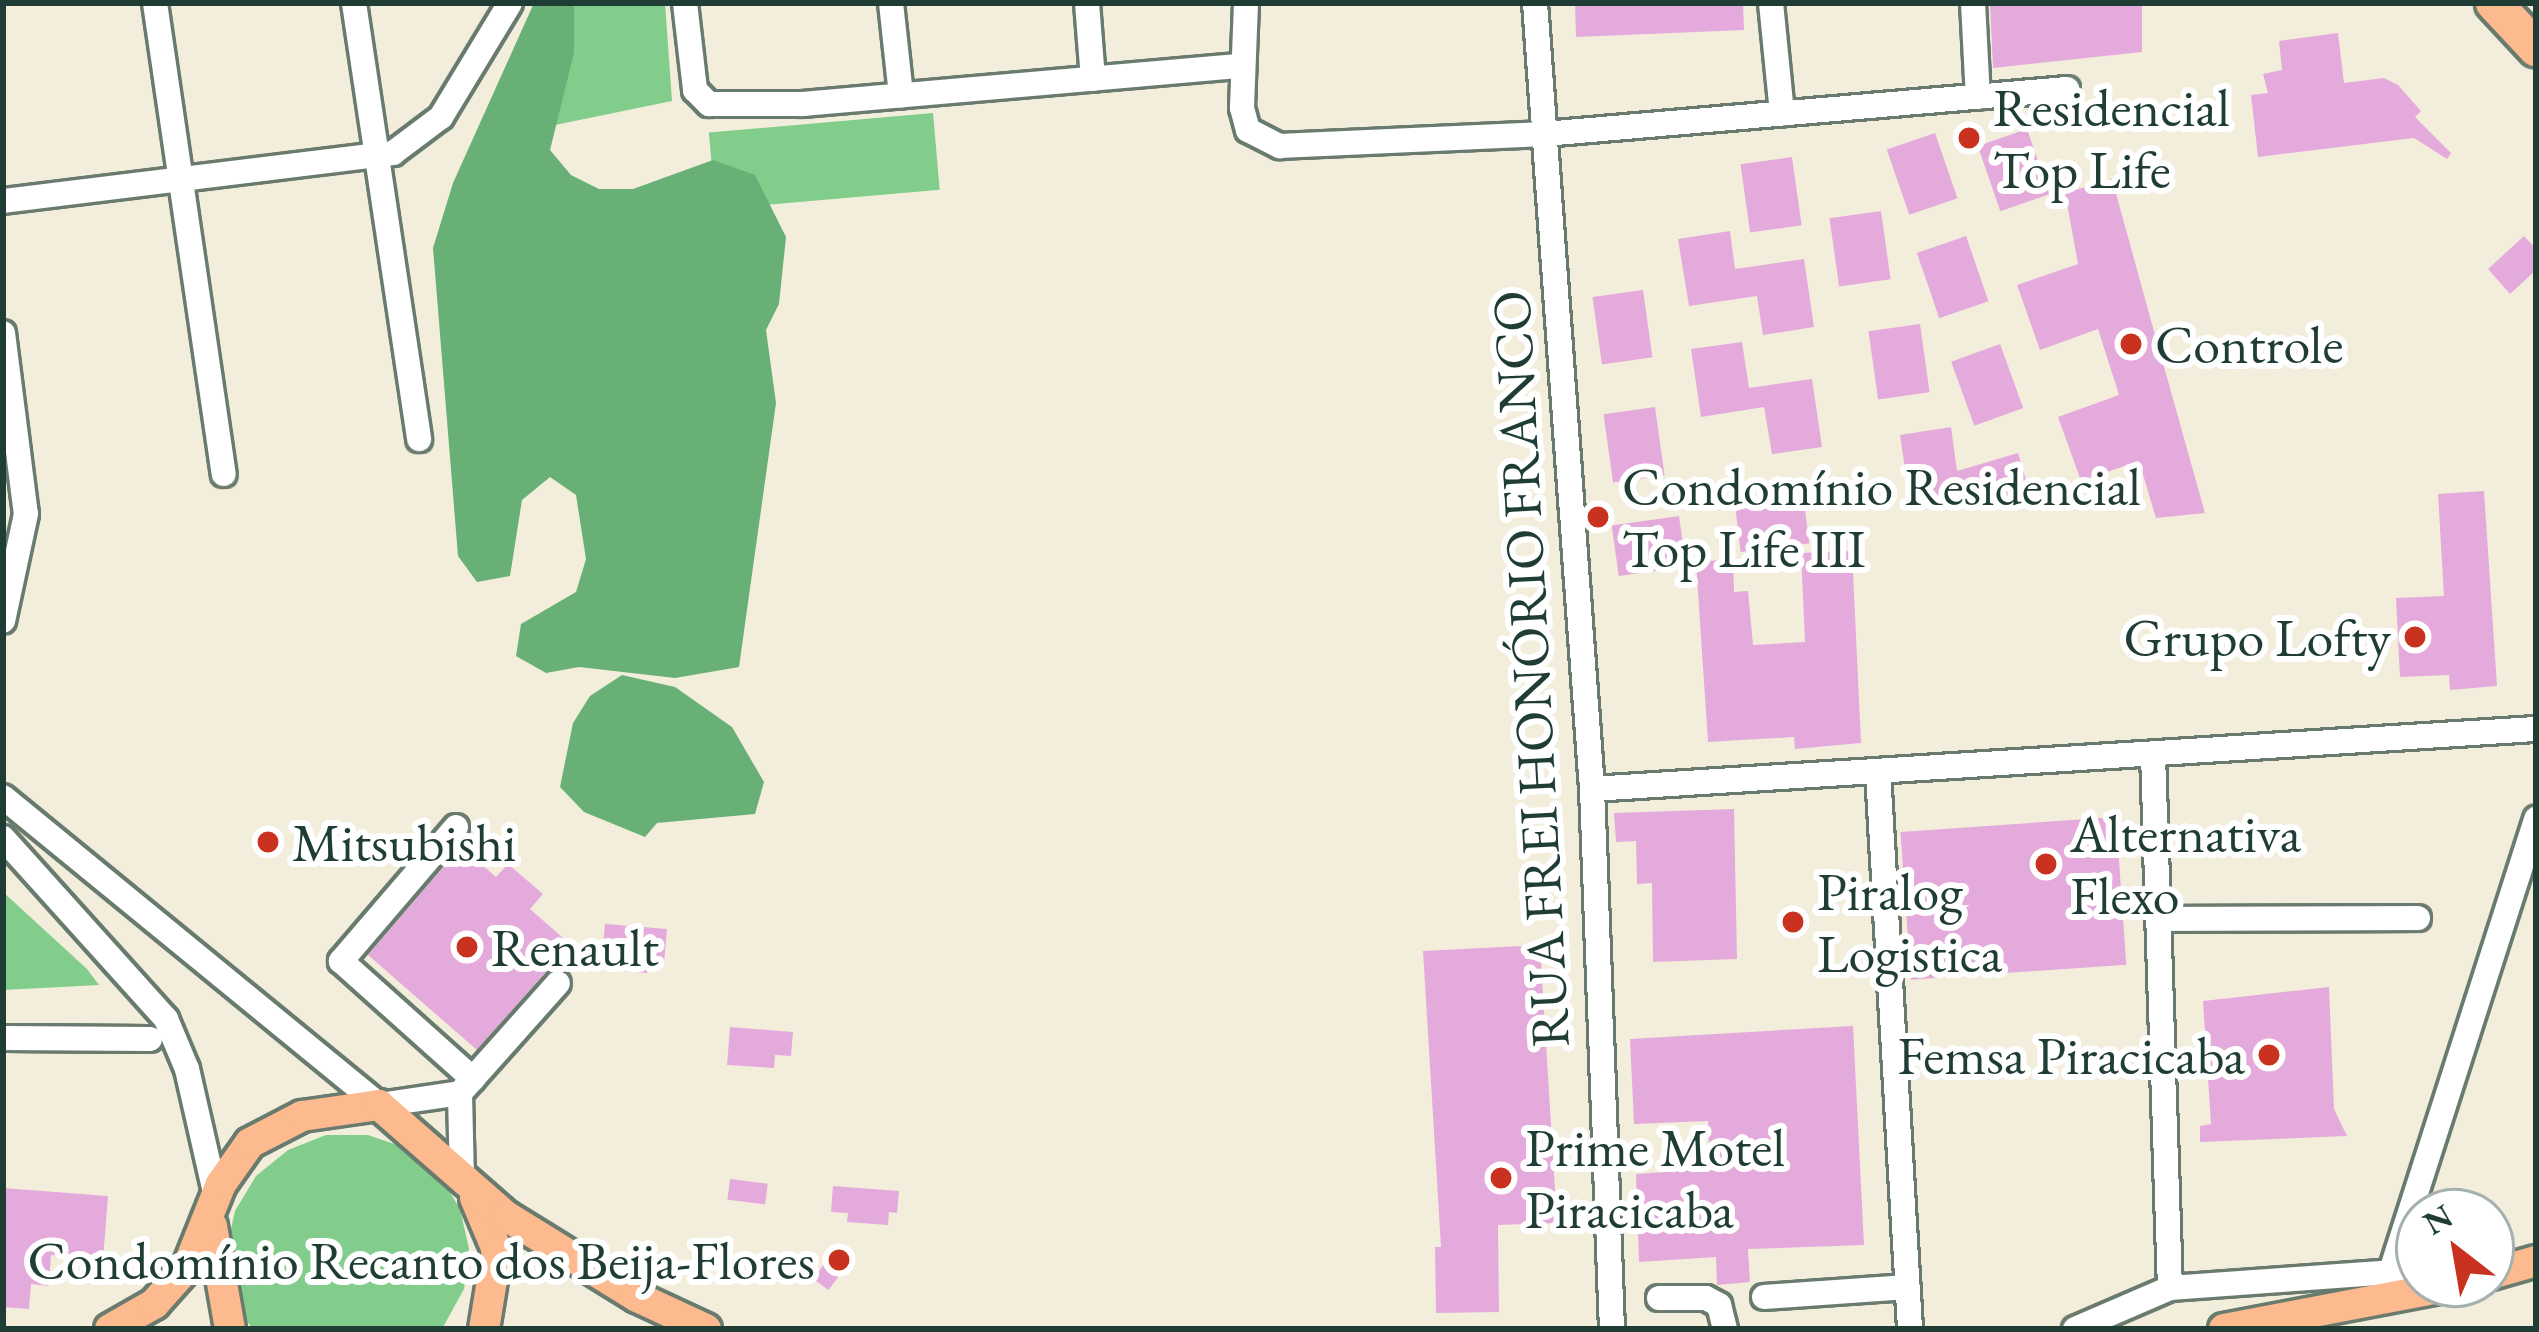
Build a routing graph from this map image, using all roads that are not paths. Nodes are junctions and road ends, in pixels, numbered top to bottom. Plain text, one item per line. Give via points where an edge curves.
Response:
1 (155, 3) edge
2 (354, 3) edge
3 (511, 3) edge
4 (685, 3) edge
5 (891, 3) edge
6 (1087, 3) edge
7 (1246, 3) edge
8 (1535, 3) edge
9 (1772, 3) edge
10 (1973, 3) edge
11 (2494, 3) edge
12 (2536, 48) edge
13 (1238, 66) junction
14 (1093, 79) junction
15 (2067, 89) dead end
16 (901, 95) junction
17 (1978, 97) junction
18 (1782, 112) junction
19 (1544, 134) junction
20 (376, 158) junction
21 (182, 182) junction
22 (3, 201) edge
23 (3, 333) edge
24 (419, 439) dead end
25 (224, 474) dead end
26 (3, 621) edge
27 (2536, 729) edge
28 (2153, 754) junction
29 (1878, 772) junction
30 (1592, 789) junction
31 (3, 797) edge
32 (2536, 819) edge
33 (456, 827) dead end
34 (3, 838) edge
35 (2418, 918) dead end
36 (2158, 919) junction
37 (558, 983) dead end
38 (3, 1038) edge
39 (149, 1039) dead end
40 (466, 1086) junction
41 (379, 1105) junction
42 (462, 1181) junction
43 (214, 1208) junction
44 (2392, 1268) junction
45 (2395, 1269) edge
46 (1908, 1287) junction
47 (2170, 1288) junction
48 (2395, 1290) edge
49 (1764, 1297) dead end
50 (1659, 1298) dead end
51 (2395, 1299) edge
52 (110, 1329) edge
53 (230, 1329) edge
54 (484, 1329) edge
55 (706, 1329) edge
56 (1612, 1329) edge
57 (1725, 1329) edge
58 (1910, 1329) edge
59 (2075, 1329) edge
60 (2224, 1329) edge
61 (2326, 1329) edge

1 - 21 street
2 - 20 street
3 - 20 street via 430,131
4 - 16 street via 695,90 710,104
5 - 16 street
6 - 14 street
7 - 13 street
8 - 19 street, RUA FREI HONÓRIO FRANCO
9 - 18 street
10 - 17 street
11 - 12 highway
13 - 14 street
13 - 19 street via 1248,130 1280,146
14 - 16 street
15 - 17 street
17 - 18 street
18 - 19 street
19 - 30 street, RUA FREI HONÓRIO FRANCO
20 - 21 street
20 - 24 street
21 - 22 street
21 - 25 street
23 - 26 street via 26,514
27 - 28 street
28 - 29 street
28 - 36 street
29 - 30 street
29 - 46 street
30 - 56 street, RUA FREI HONÓRIO FRANCO
31 - 41 street
32 - 44 street
33 - 40 street via 341,961
34 - 43 street via 166,1019 187,1070
35 - 36 street
36 - 47 street
37 - 40 street
38 - 39 street
40 - 41 street
40 - 42 street
41 - 42 main road
41 - 43 main road via 302,1116 265,1133 237,1157
42 - 54 main road via 496,1250
42 - 55 main road via 556,1248
43 - 52 main road via 171,1287
43 - 53 main road
44 - 45 street
44 - 47 street
46 - 49 street
46 - 58 street
47 - 59 street
48 - 60 main road
50 - 57 street via 1706,1298 1719,1305
51 - 61 main road

